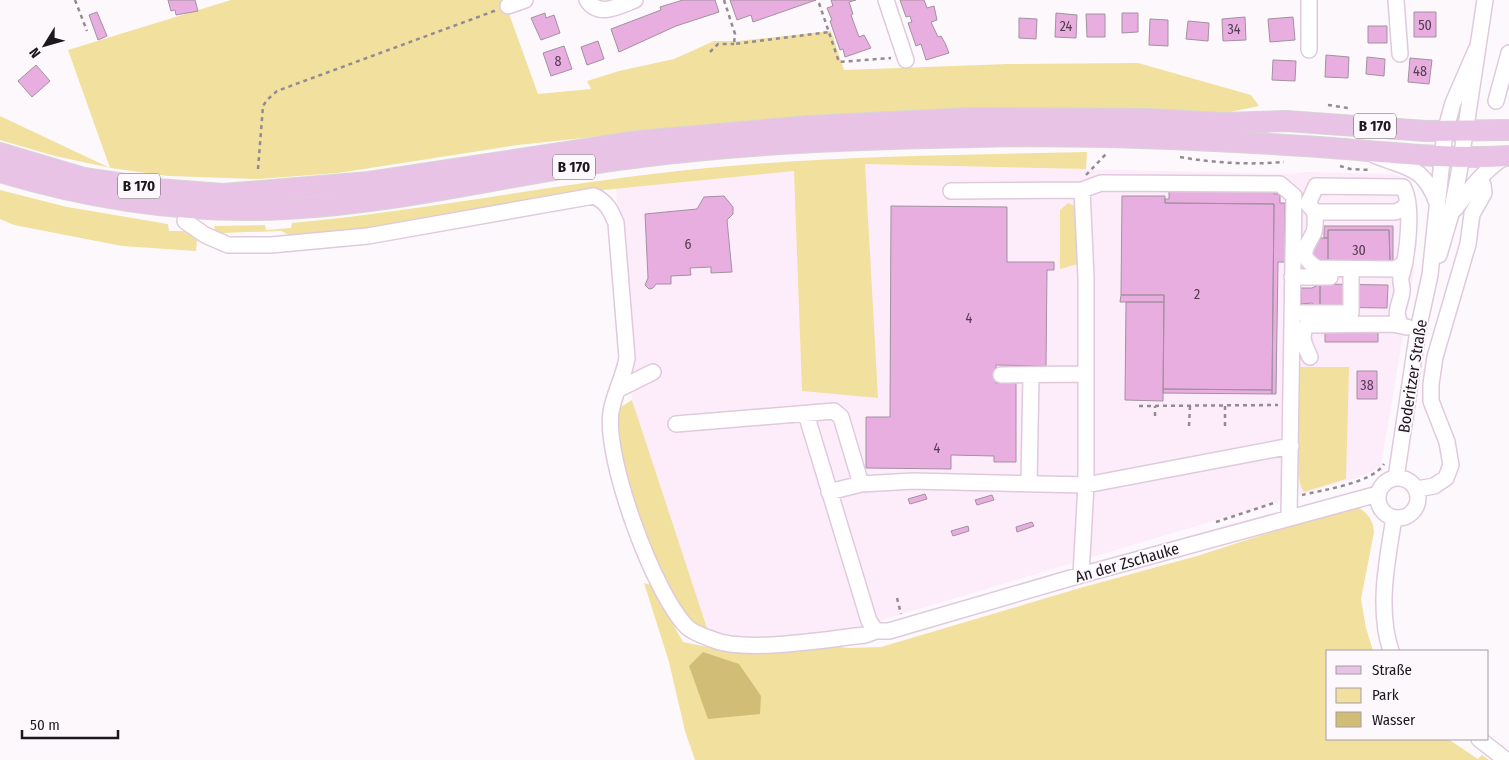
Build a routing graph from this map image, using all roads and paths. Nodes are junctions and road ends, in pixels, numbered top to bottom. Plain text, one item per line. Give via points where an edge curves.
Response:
1 (75, 0) edge
2 (525, 0) edge
3 (587, 0) edge
4 (635, 0) edge
5 (724, 0) edge
6 (886, 0) edge
7 (1309, 0) edge
8 (1396, 0) edge
9 (1485, 0) edge
10 (819, 3) dead end
11 (508, 6) joint
12 (87, 31) dead end
13 (829, 32) junction
14 (734, 44) junction
15 (1309, 50) dead end
16 (710, 52) dead end
17 (1509, 53) edge
18 (1400, 54) dead end
19 (905, 58) joint
20 (1496, 101) dead end
21 (1509, 130) edge
22 (1454, 132) junction
23 (1103, 149) dead end
24 (1364, 151) junction
25 (0, 153) edge
26 (1453, 155) junction
27 (1179, 156) dead end
28 (1507, 156) edge
29 (1290, 162) dead end
30 (1332, 166) dead end
31 (258, 168) dead end
32 (1377, 170) dead end
33 (0, 172) edge
34 (1483, 185) dead end
35 (1082, 190) junction
36 (951, 191) dead end
37 (1407, 203) junction
38 (1438, 206) junction
39 (1311, 208) junction
40 (1293, 211) junction
41 (1451, 214) junction
42 (185, 221) dead end
43 (1405, 263) junction
44 (1430, 275) junction
45 (1292, 277) junction
46 (1351, 277) junction
47 (1401, 278) junction
48 (1292, 313) junction
49 (1401, 325) junction
50 (1418, 330) junction
51 (1310, 357) dead end
52 (653, 372) dead end
53 (1085, 374) junction
54 (1001, 375) dead end
55 (1031, 376) junction
56 (619, 390) junction
57 (1260, 405) junction
58 (1292, 405) junction
59 (1139, 406) dead end
60 (1155, 406) junction
61 (1190, 406) junction
62 (1225, 406) junction
63 (1260, 410) dead end
64 (806, 414) junction
65 (1155, 416) dead end
66 (676, 424) dead end
67 (1189, 426) dead end
68 (1225, 430) dead end
69 (1291, 446) junction
70 (1396, 478) junction
71 (1360, 480) dead end
72 (861, 484) junction
73 (1029, 484) junction
74 (1086, 485) junction
75 (1417, 489) junction
76 (829, 492) junction
77 (1378, 494) junction
78 (1290, 498) junction
79 (1289, 516) junction
80 (1394, 518) junction
81 (1082, 575) junction
82 (876, 630) junction
83 (1391, 650) edge
84 (1480, 740) edge
85 (1506, 760) edge

1 - 12 path
2 - 11 street
3 - 4 street via 594,8 602,10
5 - 14 path via 735,34
6 - 19 street
7 - 15 street
8 - 18 street
9 - 22 street, Boderitzer Straße via 1476,50 1476,72
10 - 13 path
11 - 31 path via 277,91 263,106
13 - 14 path
13 - 19 path via 839,62
14 - 16 path via 718,44
17 - 20 street
21 - 22 main road, B 170
22 - 25 main road, B 170 via 1286,121 1222,123 1150,119 973,118 819,125 639,141 370,182 223,194 84,178
22 - 26 street, Boderitzer Straße
23 - 35 path via 1111,150 1087,172
24 - 26 main road, B 170
24 - 33 main road, B 170 via 1154,137 977,136 811,143 640,157 372,200 286,209 174,208 101,198 44,186
24 - 38 street via 1416,171 1430,186
26 - 28 main road, B 170
26 - 38 street, Boderitzer Straße
26 - 41 street, Boderitzer Straße
27 - 29 path via 1256,165
28 - 41 street, Boderitzer Straße via 1477,179
30 - 32 path
34 - 75 street via 1484,193 1472,214 1468,244 1435,357 1431,384 1431,401 1447,442 1451,465 1446,478 1434,486
35 - 36 street
35 - 40 street via 1101,183 1280,184 1294,196
35 - 53 street via 1086,277
37 - 39 street via 1395,212
37 - 39 street via 1403,187 1316,186
37 - 43 street
38 - 44 street, Boderitzer Straße
39 - 40 street via 1300,205
39 - 43 street via 1315,230 1306,244 1304,254 1308,263 1317,268 1395,269
40 - 45 street
41 - 44 street, Boderitzer Straße
42 - 56 street, An der Zschauke via 228,245 271,245 368,236 594,196 603,200 616,224 627,358
43 - 47 street
44 - 50 street, Boderitzer Straße
45 - 46 street
45 - 48 street
46 - 47 street via 1392,275
46 - 48 street via 1351,313
47 - 49 street via 1403,292 1397,318
48 - 58 street
49 - 50 street
49 - 51 street via 1307,325 1302,331 1302,338
50 - 70 street, Boderitzer Straße
52 - 56 street
53 - 55 street
53 - 74 street
54 - 55 street
55 - 73 street
56 - 82 street, An der Zschauke via 611,412 611,430 629,510 661,589 689,629 716,641 743,646 865,635
57 - 58 path
57 - 62 path
57 - 63 path
58 - 69 street
59 - 60 path
60 - 61 path
60 - 65 path
61 - 62 path
61 - 67 path
62 - 68 path
64 - 66 street
64 - 72 street via 838,413
64 - 76 street
69 - 74 street
69 - 78 street
70 - 75 street via 1404,478
70 - 77 street via 1382,486
71 - 78 path
72 - 73 street via 913,481
72 - 76 street
73 - 74 street
74 - 81 street
75 - 80 street via 1418,504 1414,511 1408,516
76 - 82 street via 869,622
77 - 79 street, An der Zschauke
77 - 80 street via 1381,510
78 - 79 street
79 - 81 street, An der Zschauke
80 - 83 street via 1384,594 1385,625
81 - 82 street, An der Zschauke via 889,631
84 - 85 street

